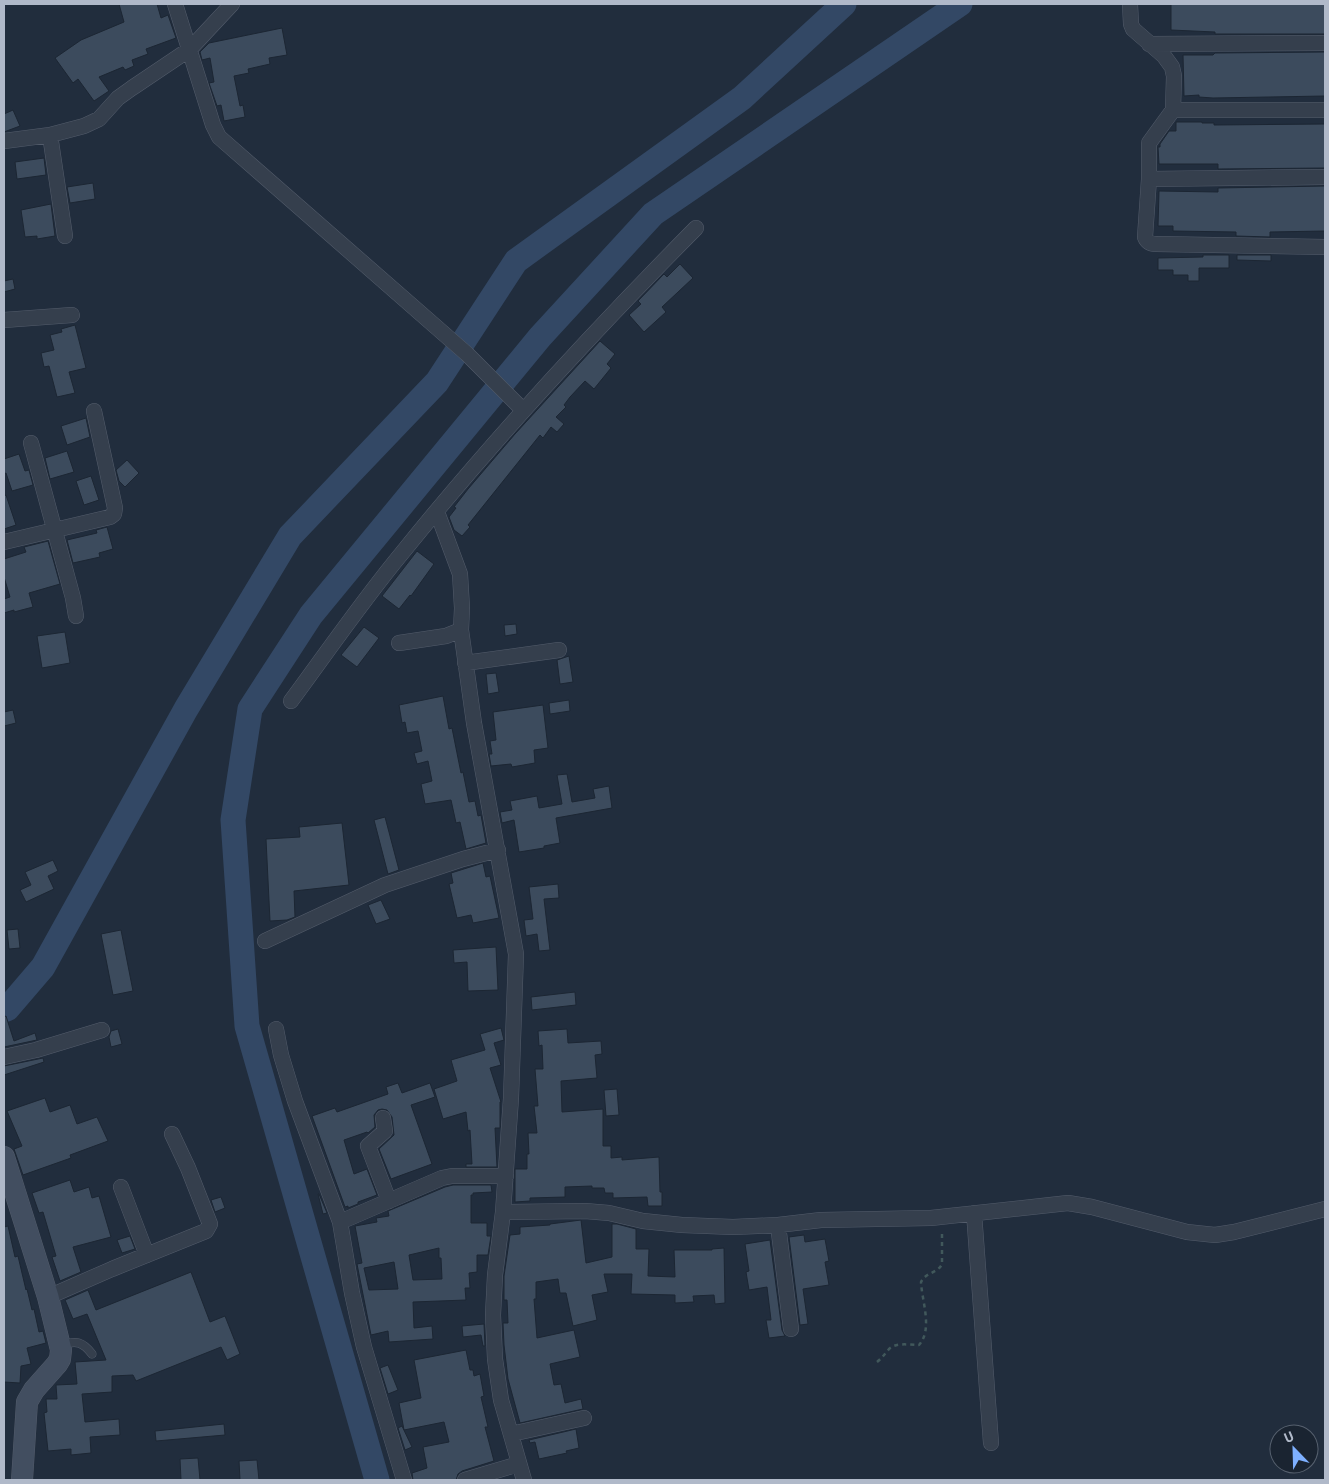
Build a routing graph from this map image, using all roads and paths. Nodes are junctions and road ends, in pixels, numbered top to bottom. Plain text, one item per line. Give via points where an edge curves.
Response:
1 (175, 4) edge
2 (232, 4) edge
3 (1130, 4) edge
4 (1325, 43) edge
5 (1150, 44) junction
6 (190, 49) junction
7 (1173, 110) junction
8 (1325, 110) edge
9 (50, 136) junction
10 (4, 141) edge
11 (1325, 177) edge
12 (1149, 179) junction
13 (696, 228) dead end
14 (66, 236) dead end
15 (1325, 247) edge
16 (72, 315) dead end
17 (4, 320) edge
18 (518, 406) junction
19 (94, 411) dead end
20 (31, 443) dead end
21 (437, 512) junction
22 (55, 530) junction
23 (4, 542) edge
24 (76, 616) dead end
25 (461, 630) junction
26 (399, 643) dead end
27 (559, 650) dead end
28 (465, 662) junction
29 (291, 701) dead end
30 (498, 850) junction
31 (265, 941) dead end
32 (276, 1029) dead end
33 (102, 1030) dead end
34 (4, 1057) edge
35 (383, 1118) dead end
36 (172, 1134) dead end
37 (4, 1157) edge
38 (506, 1176) junction
39 (121, 1187) dead end
40 (389, 1201) junction
41 (1325, 1209) edge
42 (503, 1212) junction
43 (974, 1213) junction
44 (942, 1217) junction
45 (340, 1222) junction
46 (778, 1225) junction
47 (147, 1255) junction
48 (48, 1297) junction
49 (791, 1329) dead end
50 (60, 1346) junction
51 (92, 1354) dead end
52 (877, 1362) dead end
53 (584, 1418) dead end
54 (511, 1434) junction
55 (991, 1443) dead end
56 (519, 1464) junction
57 (22, 1480) edge
58 (404, 1480) edge
59 (464, 1480) edge
60 (524, 1480) edge

1 - 6 street
2 - 6 street
3 - 5 street via 1133,29
4 - 5 street
5 - 7 street via 1172,67
6 - 9 street via 118,98 98,119
6 - 18 street via 213,125 222,141 467,354
7 - 8 street
7 - 12 street via 1148,143
9 - 10 street
9 - 14 street
11 - 12 street
12 - 15 street via 1145,236 1151,244
13 - 18 street
16 - 17 street
18 - 21 street
19 - 22 street via 116,511 110,517
20 - 22 street
21 - 25 street via 460,574
21 - 29 street via 401,553
22 - 23 street
22 - 24 street
25 - 26 street via 446,636
25 - 28 street
27 - 28 street
28 - 30 street
30 - 31 street via 385,885
30 - 38 street via 516,954
32 - 45 street via 295,1101
33 - 34 street
35 - 40 street via 385,1131 368,1146
36 - 47 street via 210,1224 206,1231
37 - 48 street
38 - 40 street via 447,1177
38 - 42 street
39 - 47 street
40 - 45 street
41 - 43 street via 1215,1235 1187,1232 1068,1203
42 - 46 street via 585,1211 682,1225
42 - 54 street via 495,1275 495,1359 501,1400
43 - 44 street
43 - 55 street
44 - 46 street via 821,1220
44 - 52 path via 942,1264 921,1282 926,1329 924,1339 919,1345 890,1348
45 - 58 street via 364,1347
46 - 49 street
47 - 48 street
48 - 50 street
50 - 51 lane via 78,1342
50 - 57 street via 58,1364 27,1402
53 - 54 street
54 - 56 street
56 - 59 street
56 - 60 street

